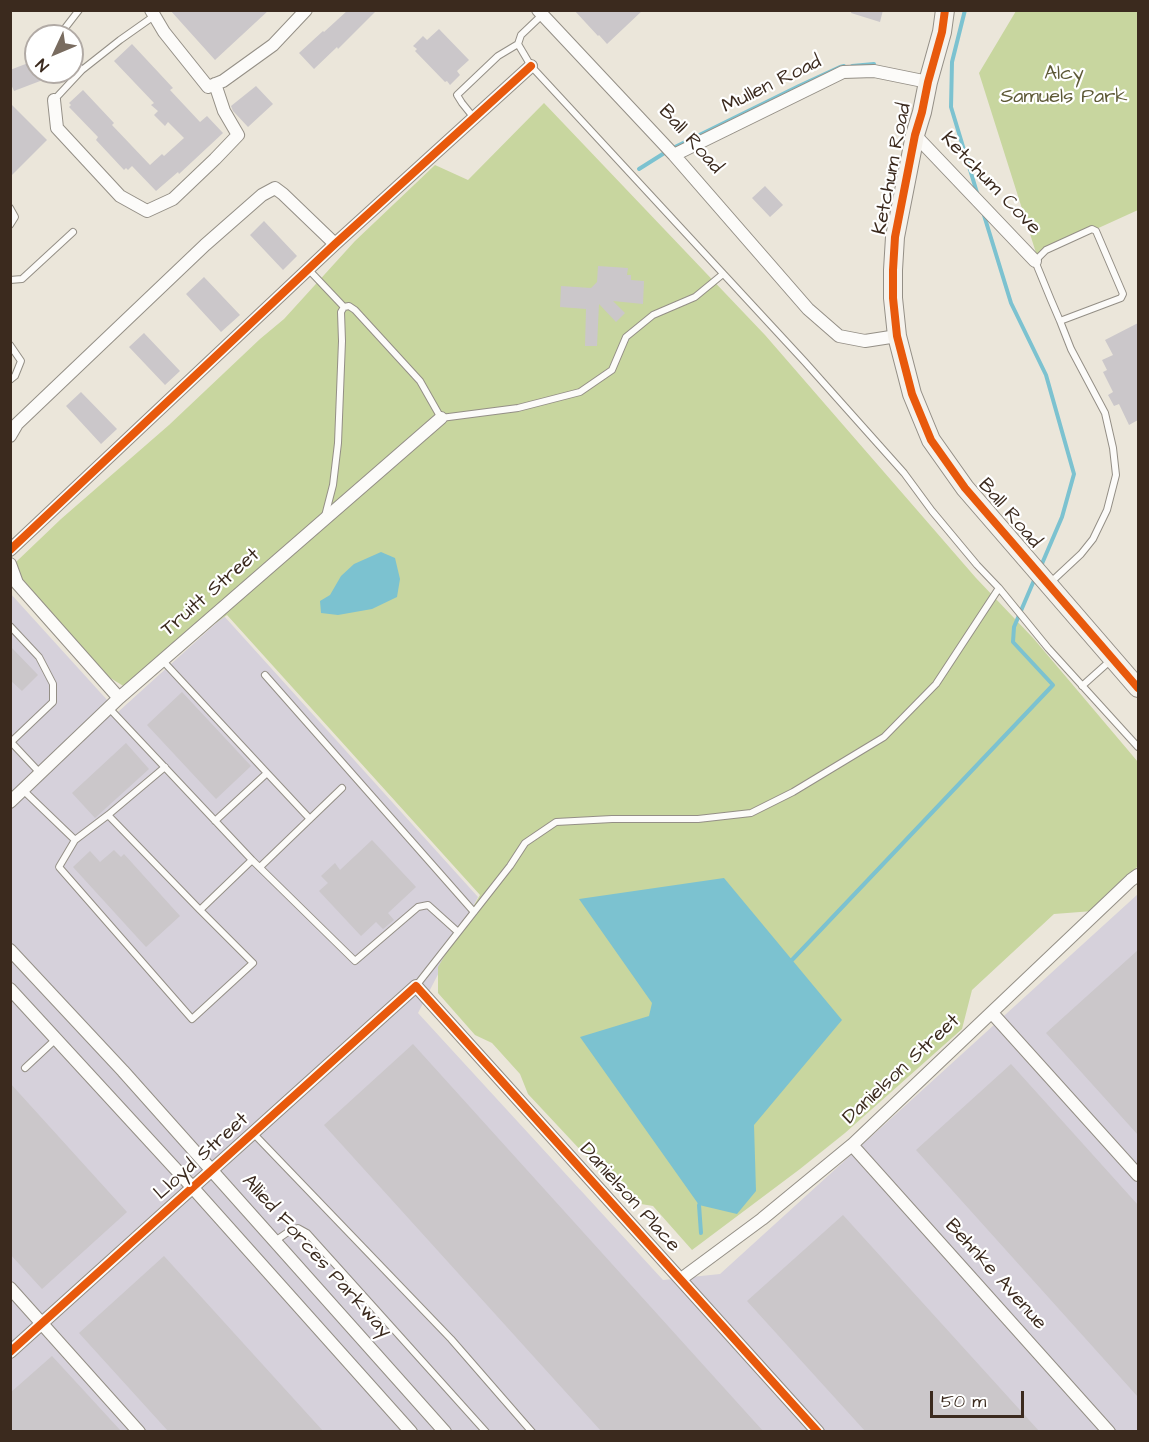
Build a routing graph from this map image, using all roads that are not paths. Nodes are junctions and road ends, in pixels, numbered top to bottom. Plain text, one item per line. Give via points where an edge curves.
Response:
1 (79, 10) edge
2 (306, 10) edge
3 (945, 10) edge
4 (540, 12) edge
5 (153, 13) edge
6 (68, 24) edge
7 (518, 44) junction
8 (531, 66) junction
9 (84, 68) edge
10 (928, 82) junction
11 (69, 84) edge
12 (215, 84) junction
13 (54, 100) joint
14 (474, 118) junction
15 (915, 135) junction
16 (670, 150) junction
17 (10, 208) edge
18 (10, 225) edge
19 (73, 232) dead end
20 (335, 244) junction
21 (1035, 261) junction
22 (308, 269) junction
23 (723, 274) junction
24 (10, 280) edge
25 (344, 308) junction
26 (1060, 321) junction
27 (897, 336) junction
28 (10, 345) edge
29 (10, 380) edge
30 (441, 418) junction
31 (10, 436) edge
32 (324, 519) junction
33 (10, 550) edge
34 (10, 564) edge
35 (1042, 578) junction
36 (999, 588) junction
37 (10, 626) edge
38 (1113, 658) junction
39 (163, 661) junction
40 (265, 675) dead end
41 (1082, 686) junction
42 (1138, 688) edge
43 (119, 698) junction
44 (109, 708) junction
45 (11, 741) edge
46 (1138, 747) edge
47 (165, 767) junction
48 (267, 773) junction
49 (40, 774) junction
50 (342, 788) dead end
51 (23, 790) junction
52 (10, 802) edge
53 (108, 815) junction
54 (310, 819) junction
55 (215, 821) junction
56 (75, 840) junction
57 (252, 860) junction
58 (260, 867) junction
59 (1136, 881) edge
60 (200, 910) junction
61 (474, 912) junction
62 (458, 932) junction
63 (10, 950) edge
64 (416, 986) junction
65 (10, 989) edge
66 (992, 1013) junction
67 (56, 1039) junction
68 (25, 1068) dead end
69 (253, 1133) junction
70 (852, 1145) junction
71 (212, 1170) junction
72 (1138, 1175) edge
73 (193, 1188) junction
74 (275, 1241) junction
75 (681, 1279) junction
76 (10, 1288) edge
77 (42, 1323) junction
78 (10, 1352) edge
79 (139, 1431) edge
80 (411, 1431) edge
81 (446, 1431) edge
82 (486, 1431) edge
83 (532, 1431) edge
84 (818, 1431) edge
85 (1109, 1431) edge

1 - 6 lane
2 - 12 street via 273,45
3 - 10 main road, Ketchum Road
4 - 7 lane
4 - 16 street, Ball Road
5 - 9 lane
5 - 12 street via 208,87
7 - 8 lane
7 - 14 lane via 498,56 457,95
8 - 14 street
8 - 23 lane
10 - 15 main road, Ketchum Road
10 - 16 street, Mullen Road via 874,71 843,72
11 - 13 lane
12 - 13 street via 238,135 173,199 147,211 120,196 57,128
14 - 20 street
15 - 21 street, Ketchum Cove
15 - 27 main road, Ketchum Road via 895,237 893,289
16 - 27 street, Ball Road via 808,309 839,336 865,340
17 - 18 lane via 15,217
19 - 24 lane via 22,279
20 - 22 street
20 - 31 street via 284,194 275,188 262,195 17,424
21 - 26 lane
21 - 26 lane via 1046,250 1092,229 1123,294
22 - 25 lane
22 - 33 street
23 - 30 lane via 695,297 653,315 626,337 612,370 580,392 518,408
23 - 36 lane via 904,473
25 - 30 lane via 355,310 420,381
25 - 32 lane via 338,443
26 - 35 lane via 1105,413 1116,475 1107,510 1093,539 1081,554
27 - 35 main road, Ball Road via 912,394 931,440 965,488
28 - 29 lane via 21,361
30 - 32 street, Truitt Street
32 - 39 street, Truitt Street
34 - 43 street via 17,583
35 - 38 main road, Ball Road
36 - 41 lane
36 - 61 lane via 936,684 884,737 751,813 698,819 556,822 525,843
37 - 45 lane via 39,657 53,684 53,702
38 - 41 lane
38 - 42 main road, Ball Road
39 - 43 street, Truitt Street
39 - 48 lane
40 - 61 lane
41 - 46 lane
43 - 44 street, Truitt Street
44 - 47 lane
44 - 49 street, Truitt Street
45 - 49 lane
47 - 53 lane
47 - 55 lane
48 - 54 lane
48 - 55 lane
49 - 51 street, Truitt Street
50 - 54 lane
51 - 52 street, Truitt Street
51 - 56 lane
53 - 56 lane
53 - 60 lane
54 - 58 lane
55 - 57 lane
56 - 60 lane via 60,867 192,1019 253,963
57 - 58 lane
57 - 60 lane
58 - 62 lane via 355,961 418,907 428,905
59 - 66 street, Danielson Street
61 - 62 lane
62 - 64 lane
63 - 71 street, Allied Forces Parkway
64 - 69 street, Lloyd Street
64 - 75 street, Danielson Place
65 - 67 street
66 - 70 street, Danielson Street
66 - 72 street
67 - 68 lane
67 - 73 street
69 - 71 street, Lloyd Street
69 - 83 lane via 451,1339
70 - 75 street, Danielson Street via 762,1220
70 - 85 street, Behnke Avenue
71 - 73 street, Lloyd Street
71 - 74 street, Allied Forces Parkway
73 - 77 street, Lloyd Street
73 - 80 street
74 - 81 street, Allied Forces Parkway
74 - 82 lane via 298,1228 307,1233
75 - 84 street, Danielson Place
76 - 77 street
77 - 78 street, Lloyd Street
77 - 79 street

